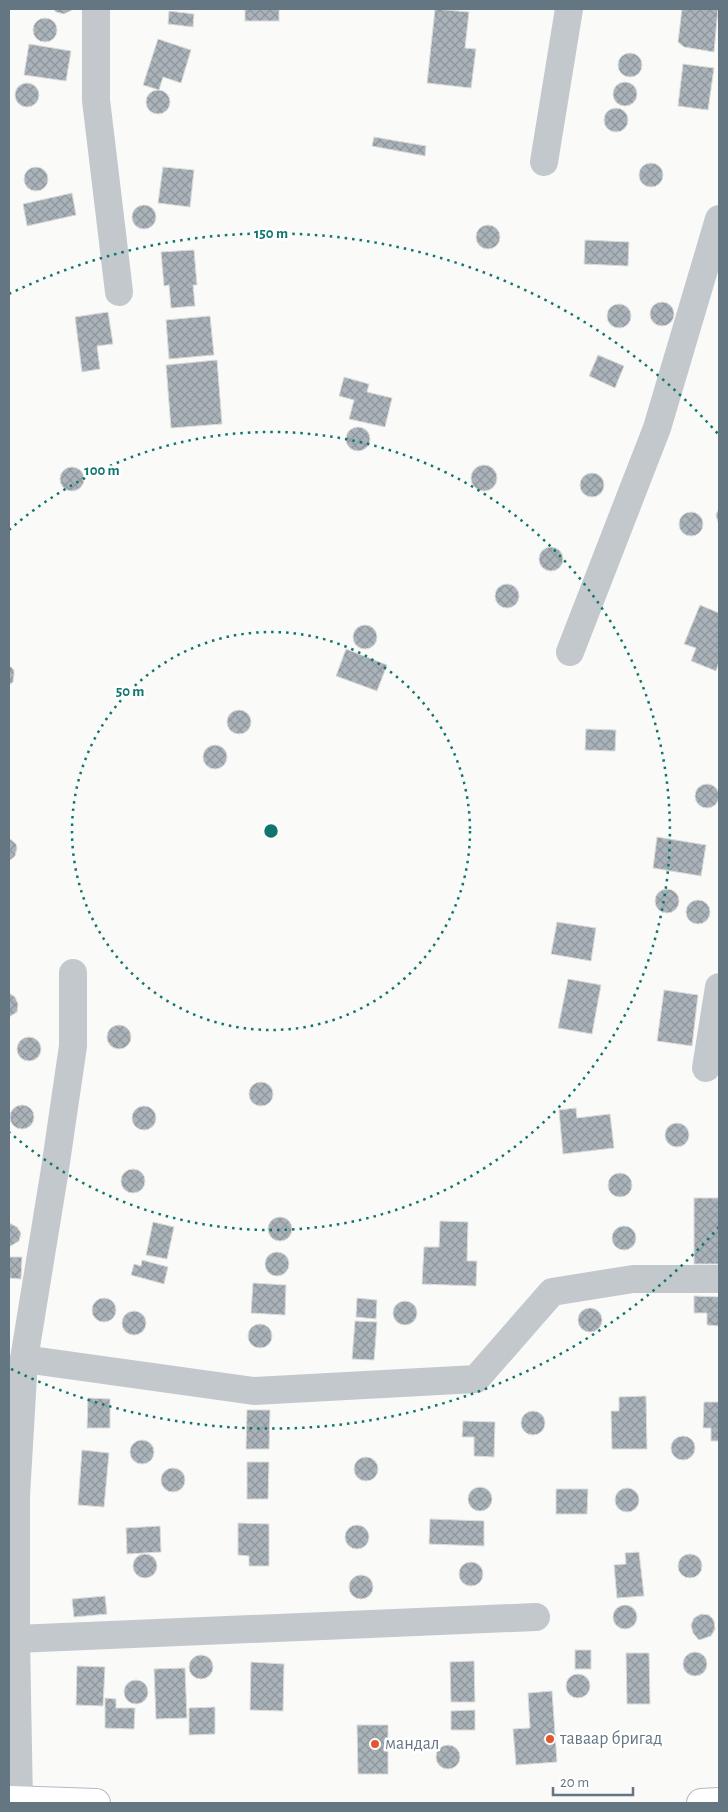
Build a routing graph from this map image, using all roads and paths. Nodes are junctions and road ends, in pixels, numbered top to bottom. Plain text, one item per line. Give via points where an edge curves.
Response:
1 (96, 9) edge
2 (569, 9) edge
3 (544, 162) dead end
4 (719, 219) edge
5 (119, 292) dead end
6 (570, 652) dead end
7 (73, 973) dead end
8 (719, 987) edge
9 (706, 1068) dead end
10 (719, 1279) edge
11 (24, 1359) junction
12 (536, 1617) dead end
13 (16, 1639) junction
14 (16, 1801) edge
15 (719, 1802) edge
16 (96, 1803) edge
17 (701, 1803) edge

1 - 5 street via 96,100
2 - 3 street
4 - 6 street via 657,428
7 - 11 street via 73,1046
8 - 9 street
10 - 11 street via 633,1279 552,1292 476,1379 254,1391
11 - 13 street via 16,1496
12 - 13 street
13 - 14 street
14 - 16 main road
15 - 17 main road

